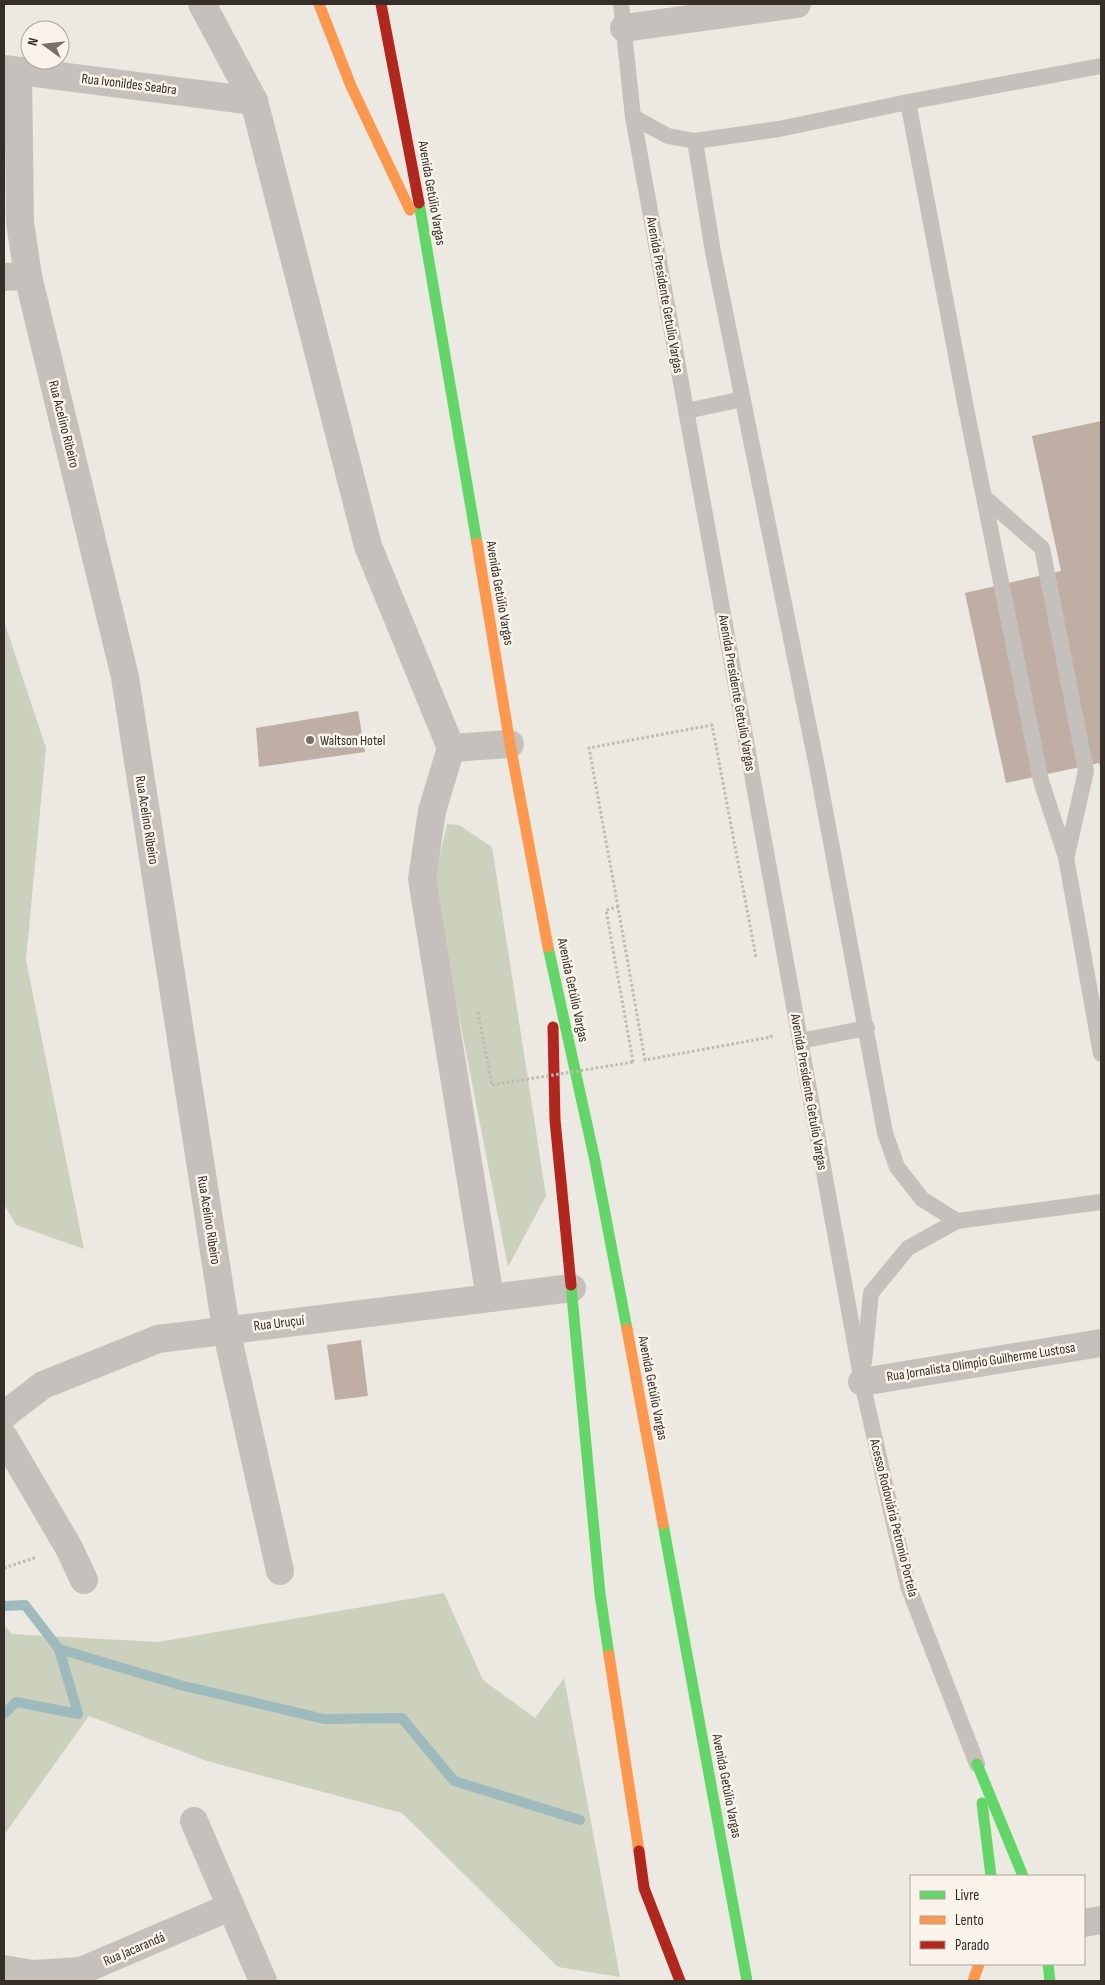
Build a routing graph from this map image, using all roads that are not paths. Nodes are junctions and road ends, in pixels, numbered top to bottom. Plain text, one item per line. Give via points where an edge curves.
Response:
1 (202, 4) edge
2 (319, 4) edge
3 (382, 4) edge
4 (797, 4) edge
5 (622, 16) edge
6 (1101, 66) edge
7 (11, 70) edge
8 (254, 101) junction
9 (908, 102) junction
10 (633, 117) junction
11 (695, 141) junction
12 (427, 246) junction
13 (16, 276) edge
14 (743, 399) junction
15 (686, 411) junction
16 (984, 497) junction
17 (510, 744) junction
18 (451, 748) junction
19 (1066, 857) junction
20 (552, 971) junction
21 (867, 1028) junction
22 (800, 1041) junction
23 (1101, 1054) edge
24 (1101, 1202) edge
25 (957, 1221) junction
26 (572, 1288) junction
27 (490, 1298) junction
28 (226, 1329) junction
29 (1101, 1343) edge
30 (862, 1382) junction
31 (4, 1415) edge
32 (4, 1437) edge
33 (280, 1571) dead end
34 (84, 1580) dead end
35 (977, 1764) junction
36 (194, 1821) dead end
37 (991, 1875) edge
38 (1022, 1875) edge
39 (230, 1907) junction
40 (1101, 1920) edge
41 (1085, 1923) edge
42 (979, 1965) edge
43 (1048, 1965) edge
44 (4, 1969) edge
45 (263, 1981) edge
46 (680, 1981) edge
47 (747, 1981) edge
48 (973, 1981) edge
49 (1050, 1981) edge

1 - 8 street
2 - 12 highway via 351,86
3 - 12 highway, Avenida Getúlio Vargas
4 - 5 street
5 - 10 lane, Avenida Presidente Getulio Vargas
6 - 9 lane
7 - 8 street, Rua Ivonildes Seabra
7 - 13 street, Rua Acelino Ribeiro via 20,222
8 - 18 street via 368,546
9 - 11 lane via 778,129
9 - 16 lane
10 - 11 lane via 668,136
10 - 15 lane, Avenida Presidente Getulio Vargas
11 - 14 lane via 713,252
12 - 17 highway, Avenida Getúlio Vargas
13 - 28 street, Rua Acelino Ribeiro via 125,677
14 - 15 lane
14 - 21 lane
15 - 22 lane, Avenida Presidente Getulio Vargas
16 - 19 lane via 1042,781
16 - 19 lane via 1042,548 1086,771
17 - 18 street
17 - 20 highway, Avenida Getúlio Vargas
18 - 27 street via 432,811 422,879
19 - 23 lane
20 - 26 highway via 555,1120
20 - 47 highway, Avenida Getúlio Vargas via 595,1161
21 - 22 lane
21 - 25 lane via 885,1133 897,1167 922,1199
22 - 30 lane, Avenida Presidente Getulio Vargas
24 - 25 lane
25 - 30 lane via 908,1248 872,1292
26 - 27 street, Rua Uruçuí
26 - 46 highway via 600,1594 644,1888
27 - 28 street, Rua Uruçuí
28 - 31 street, Rua Uruçuí via 158,1339 43,1384
28 - 33 street, Rua Acelino Ribeiro
29 - 30 street, Rua Jornalista Olímpio Guilherme Lustosa
30 - 35 lane, Acesso Rodoviária Petronio Portela via 908,1586
32 - 34 street via 69,1548
35 - 37 highway
35 - 38 highway
36 - 39 street
39 - 44 street, Rua Jacarandá via 81,1971 32,1974
39 - 45 street
40 - 41 street
42 - 48 highway
43 - 49 highway

